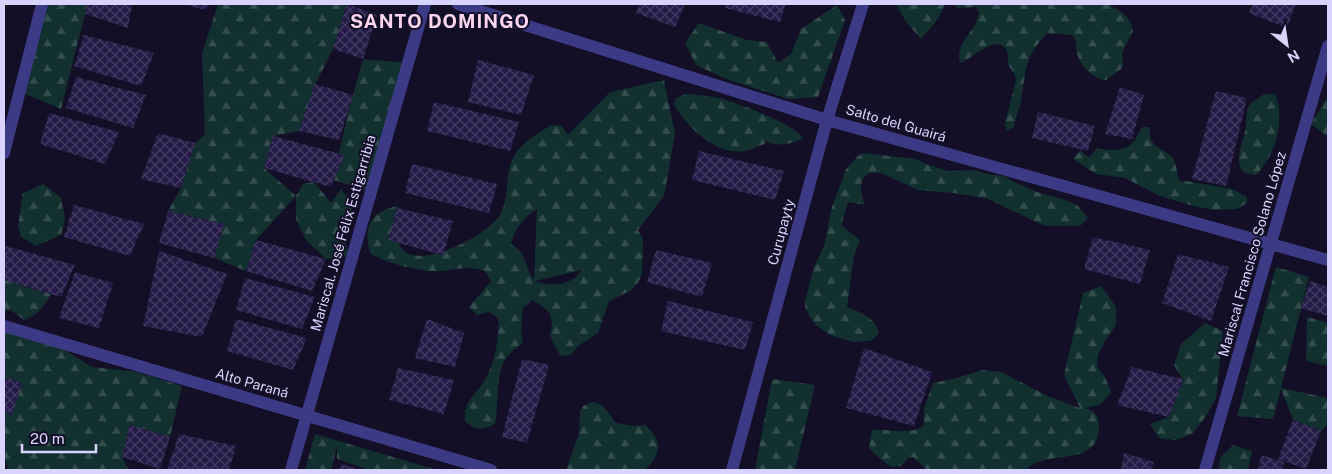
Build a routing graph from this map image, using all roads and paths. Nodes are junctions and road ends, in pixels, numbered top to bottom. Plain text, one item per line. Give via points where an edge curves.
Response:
1 (42, 4) edge
2 (425, 4) edge
3 (458, 4) edge
4 (863, 4) edge
5 (1328, 46) edge
6 (827, 120) junction
7 (4, 153) edge
8 (1270, 244) junction
9 (1328, 260) edge
10 (4, 326) edge
11 (306, 415) junction
12 (291, 470) edge
13 (491, 470) edge
14 (732, 470) edge
15 (1205, 470) edge

1 - 7 street
2 - 11 street, Mariscal. José Félix Estigarribia
3 - 6 street, Salto del Guairá
4 - 6 street, Curupayty
5 - 8 street, Mariscal Francisco Solano López
6 - 8 street, Salto del Guairá
6 - 14 street, Curupayty
8 - 9 street, Salto del Guairá
8 - 15 street, Mariscal Francisco Solano López
10 - 11 street, Alto Paraná
11 - 12 street, Mariscal. José Félix Estigarribia
11 - 13 street, Alto Paraná

